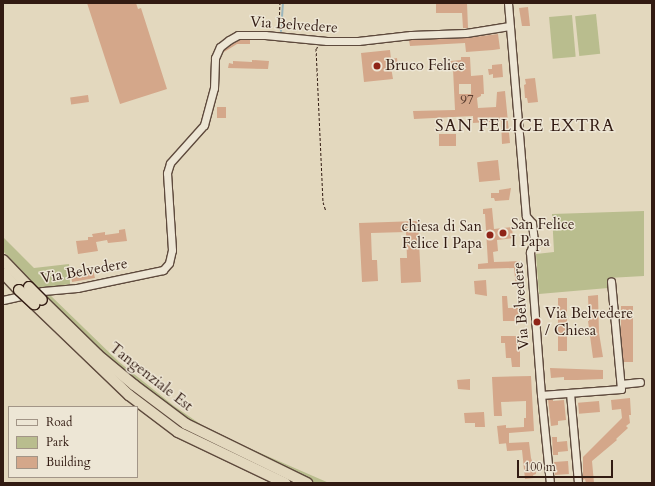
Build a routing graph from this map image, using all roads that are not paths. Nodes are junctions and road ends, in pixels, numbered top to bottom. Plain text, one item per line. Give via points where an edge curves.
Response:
1 (508, 3) edge
2 (509, 26) junction
3 (3, 260) edge
4 (3, 273) edge
5 (611, 280) dead end
6 (24, 288) junction
7 (3, 300) edge
8 (38, 302) junction
9 (640, 382) dead end
10 (621, 384) junction
11 (570, 393) junction
12 (541, 395) junction
13 (285, 483) edge
14 (307, 483) edge
15 (550, 483) edge
16 (578, 483) edge

1 - 2 street, Via Belvedere
2 - 7 street, Via Belvedere via 466,33 411,35 358,41 238,35 217,51 212,95 204,125 170,163 167,173 172,250 169,263 162,270
2 - 12 street, Via Belvedere via 526,216 532,223 534,242 530,252
3 - 6 highway, Tangenziale Est
4 - 6 highway, Tangenziale Est
5 - 10 street
6 - 8 highway, Tangenziale Est, bridge
8 - 13 highway, Tangenziale Est via 129,395 178,432
8 - 14 highway, Tangenziale Est via 134,385 186,424
9 - 10 street
10 - 11 street via 621,389
11 - 12 street
11 - 16 street
12 - 15 street, Via Belvedere

